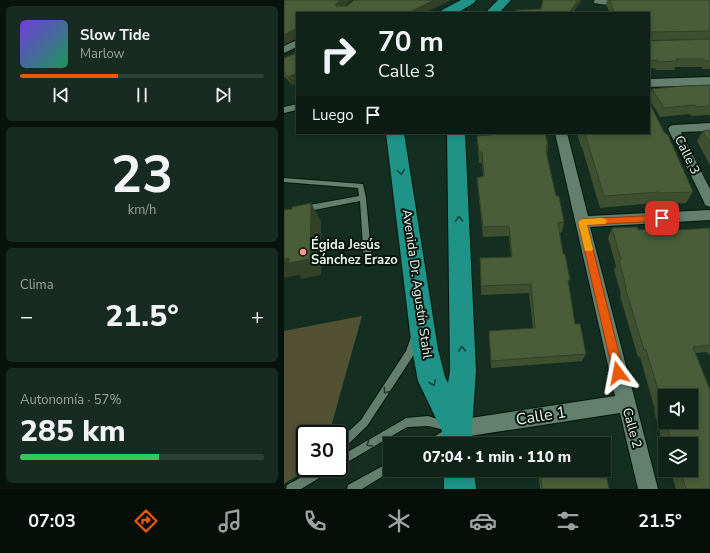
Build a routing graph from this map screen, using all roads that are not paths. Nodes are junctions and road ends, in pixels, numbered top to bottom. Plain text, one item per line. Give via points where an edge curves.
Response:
1 (470, 0) edge
2 (496, 0) edge
3 (505, 0) edge
4 (598, 1) edge
5 (636, 1) edge
6 (449, 12) edge
7 (491, 12) edge
8 (492, 12) edge
9 (597, 12) edge
10 (296, 44) edge
11 (284, 50) edge
12 (710, 80) edge
13 (650, 83) edge
14 (296, 107) edge
15 (284, 110) edge
16 (710, 127) edge
17 (456, 134) edge
18 (561, 134) edge
19 (393, 135) edge
20 (284, 180) edge
21 (363, 198) junction
22 (710, 202) edge
23 (298, 210) edge
24 (710, 215) edge
25 (582, 222) junction
26 (368, 263) dead end
27 (421, 319) junction
28 (626, 403) junction
29 (457, 437) edge
30 (348, 438) edge
31 (348, 457) edge
32 (383, 471) edge
33 (305, 477) edge
34 (312, 477) edge
35 (459, 477) edge
36 (292, 488) edge
37 (352, 489) edge
38 (460, 489) edge
39 (648, 489) edge

1 - 6 highway
2 - 7 highway
3 - 8 highway
4 - 5 street
4 - 9 street
10 - 11 street
12 - 13 street
14 - 15 street
16 - 22 street, Calle 3 via 674,128
29 -> 17 highway via 462,371
18 - 25 street, Calle 2
19 -> 27 highway, Avenida Dr. Agustín Stahl
20 - 21 lane via 361,186
21 - 23 lane
21 - 26 lane
24 - 25 street
25 - 28 street, Calle 2
27 -> 29 highway, Avenida Dr. Agustín Stahl via 432,381
27 -> 30 lane via 410,353 364,423
28 - 29 street, Calle 1
28 - 39 street, Calle 2
29 -> 31 lane via 428,421 406,423
32 - 37 lane
33 - 36 lane
34 - 36 lane
35 - 38 highway

